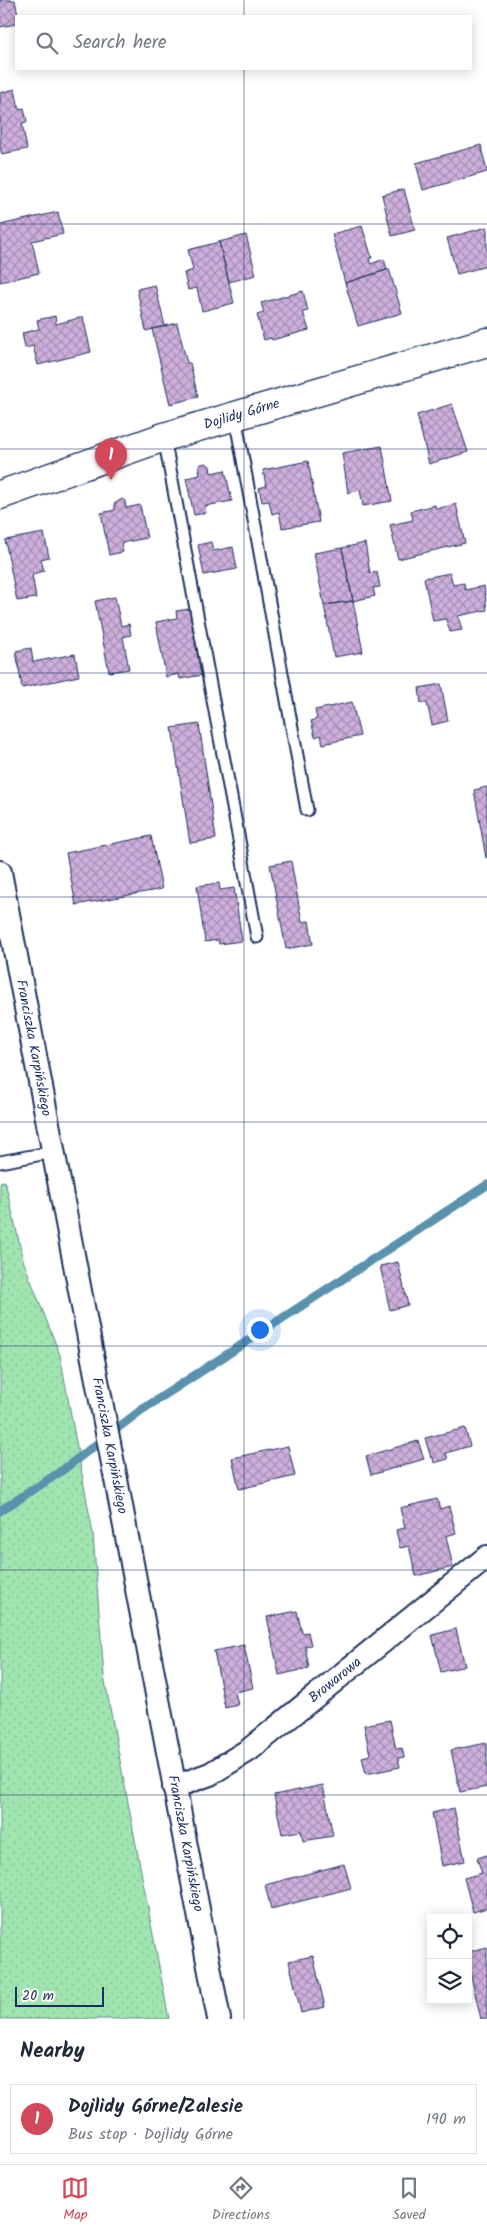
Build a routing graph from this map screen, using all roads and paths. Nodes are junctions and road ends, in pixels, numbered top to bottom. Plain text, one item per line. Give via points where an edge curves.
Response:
1 (487, 342) edge
2 (235, 416) junction
3 (164, 437) junction
4 (0, 495) edge
5 (307, 810) dead end
6 (0, 872) edge
7 (258, 937) dead end
8 (53, 1152) junction
9 (0, 1162) edge
10 (486, 1560) edge
11 (174, 1787) junction
12 (219, 2019) edge

1 - 2 street, Dojlidy Górne
2 - 3 street, Dojlidy Górne
2 - 5 lane
3 - 4 street, Dojlidy Górne
3 - 7 lane
6 - 8 street, Franciszka Karpińskiego
8 - 9 lane
8 - 11 street, Franciszka Karpińskiego
10 - 11 street, Browarowa via 249,1750 210,1774
11 - 12 street, Franciszka Karpińskiego

